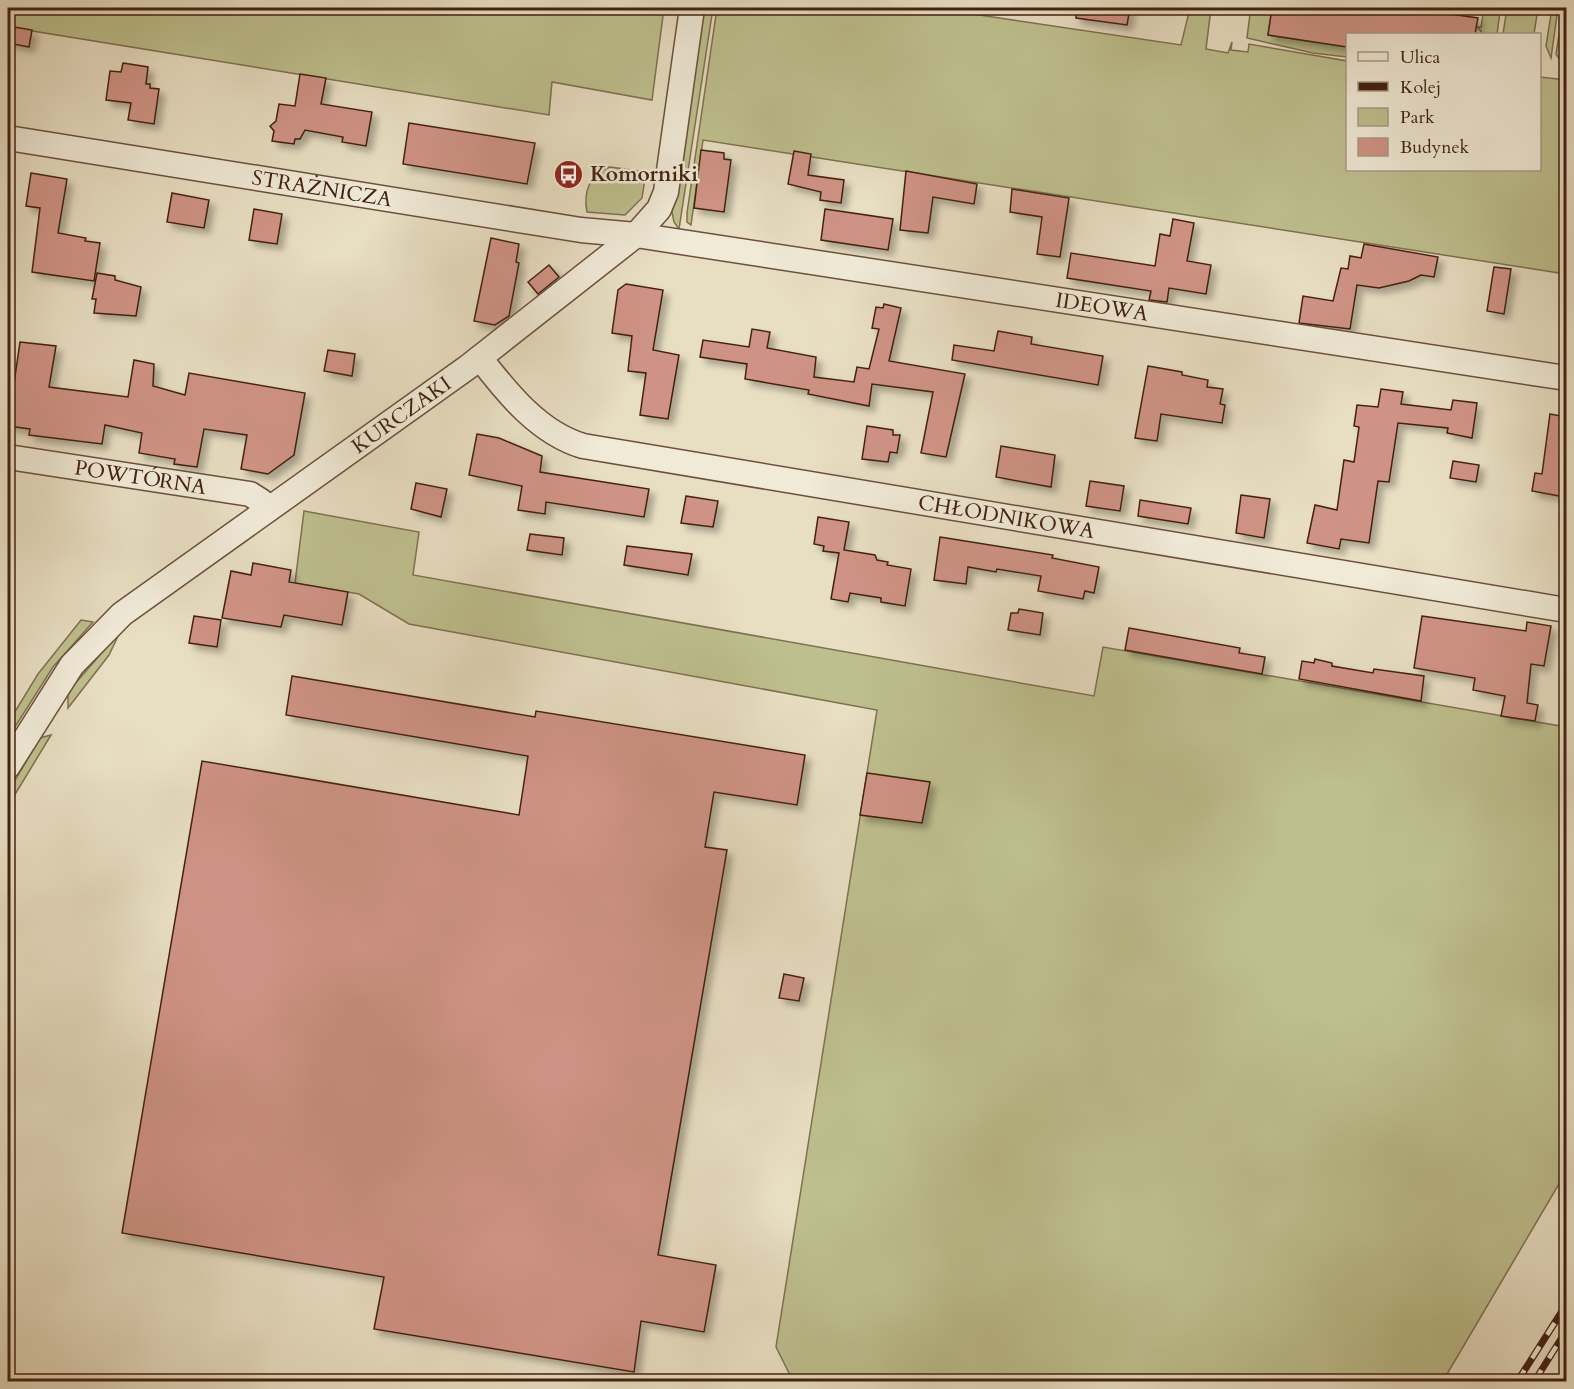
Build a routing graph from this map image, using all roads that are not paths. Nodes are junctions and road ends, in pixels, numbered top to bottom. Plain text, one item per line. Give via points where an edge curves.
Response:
1 (692, 8) edge
2 (8, 138) edge
3 (636, 235) junction
4 (480, 358) junction
5 (1566, 378) edge
6 (8, 457) edge
7 (268, 509) junction
8 (1566, 610) edge
9 (8, 765) edge

1 - 3 street, KURCZAKI via 666,192 659,209
2 - 3 street, STRAŻNICZA via 570,228
3 - 4 street, KURCZAKI
3 - 5 street, IDEOWA
4 - 7 street, KURCZAKI
4 - 8 street, CHŁODNIKOWA via 538,422 564,440 583,446
6 - 7 street, POWTÓRNA via 250,495
7 - 9 street, KURCZAKI via 130,608 91,643 72,665

